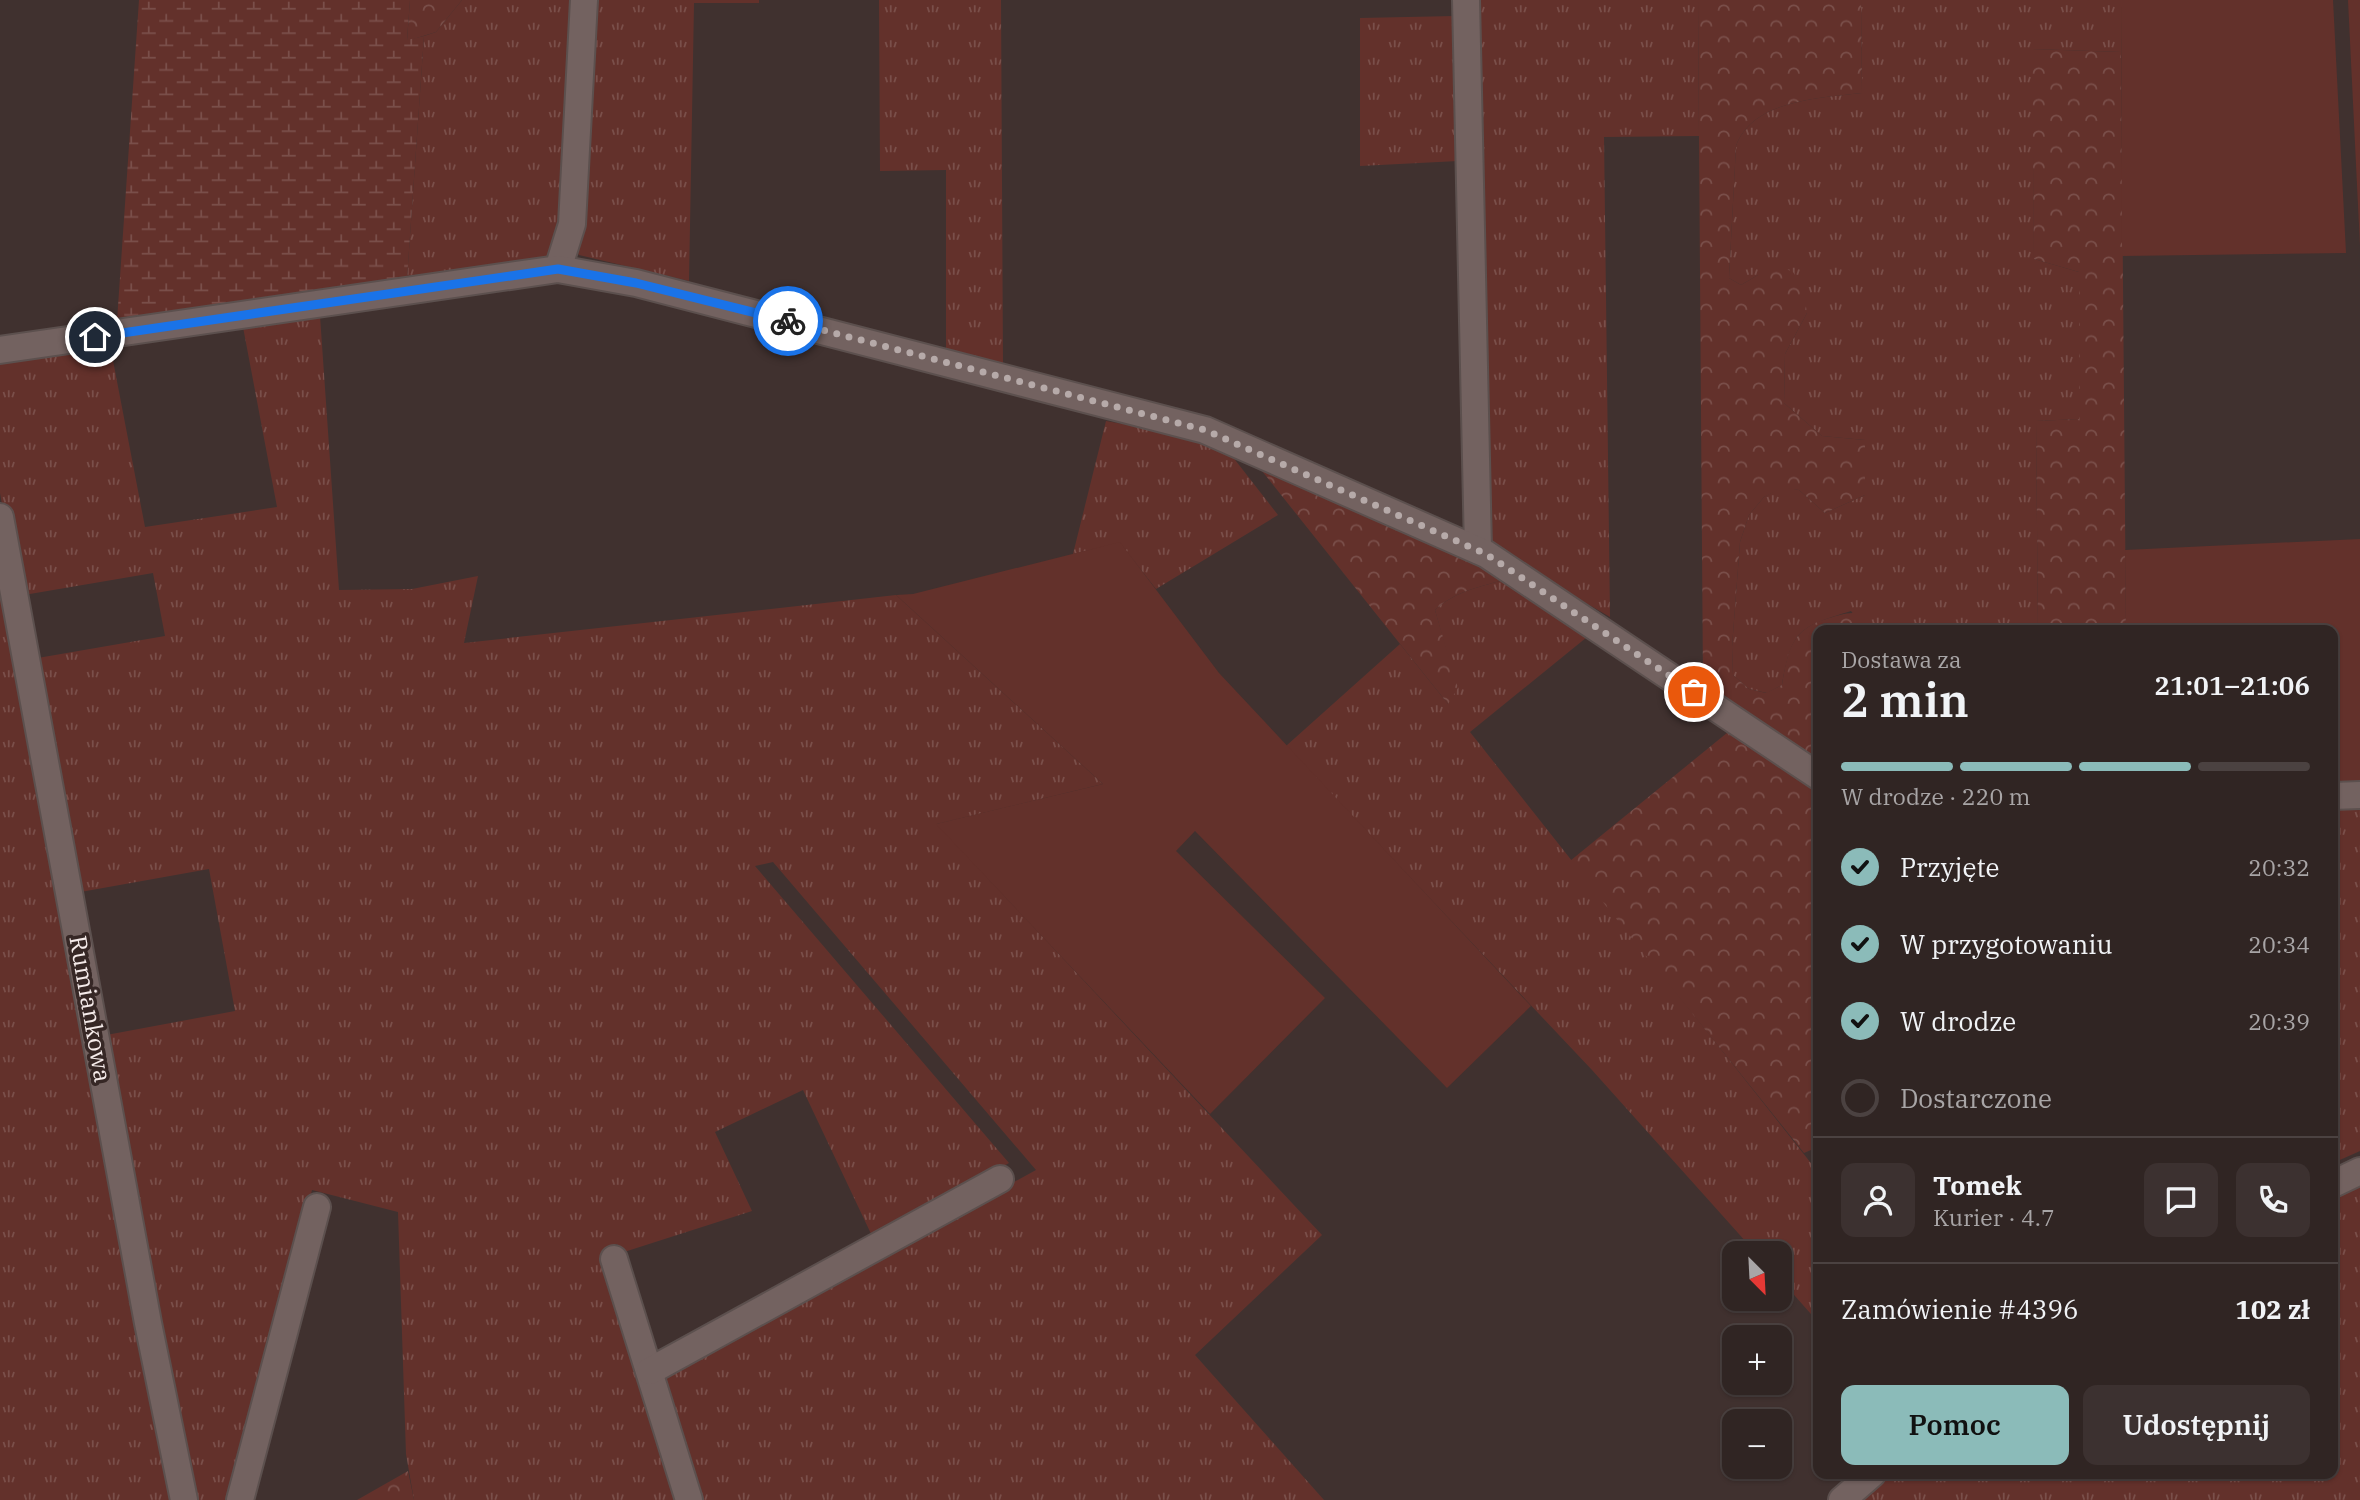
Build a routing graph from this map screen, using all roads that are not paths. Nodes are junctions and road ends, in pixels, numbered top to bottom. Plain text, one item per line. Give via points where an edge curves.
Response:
1 (584, 0) edge
2 (1466, 0) edge
3 (558, 269) junction
4 (0, 350) edge
5 (0, 517) edge
6 (1478, 550) junction
7 (1813, 773) edge
8 (2360, 794) edge
9 (2338, 796) edge
10 (2360, 1171) edge
11 (1000, 1179) dead end
12 (2338, 1182) edge
13 (317, 1207) dead end
14 (614, 1259) dead end
15 (650, 1371) junction
16 (1866, 1479) edge
17 (184, 1500) edge
18 (240, 1500) edge
19 (690, 1500) edge
20 (1842, 1500) edge

1 - 3 street via 572,224
2 - 6 street
3 - 4 street
3 - 6 street via 688,295 1205,430
5 - 17 street, Rumiankowa
6 - 7 street
8 - 9 street
10 - 12 street
11 - 15 street
13 - 18 street
14 - 15 street
15 - 19 street
16 - 20 street

